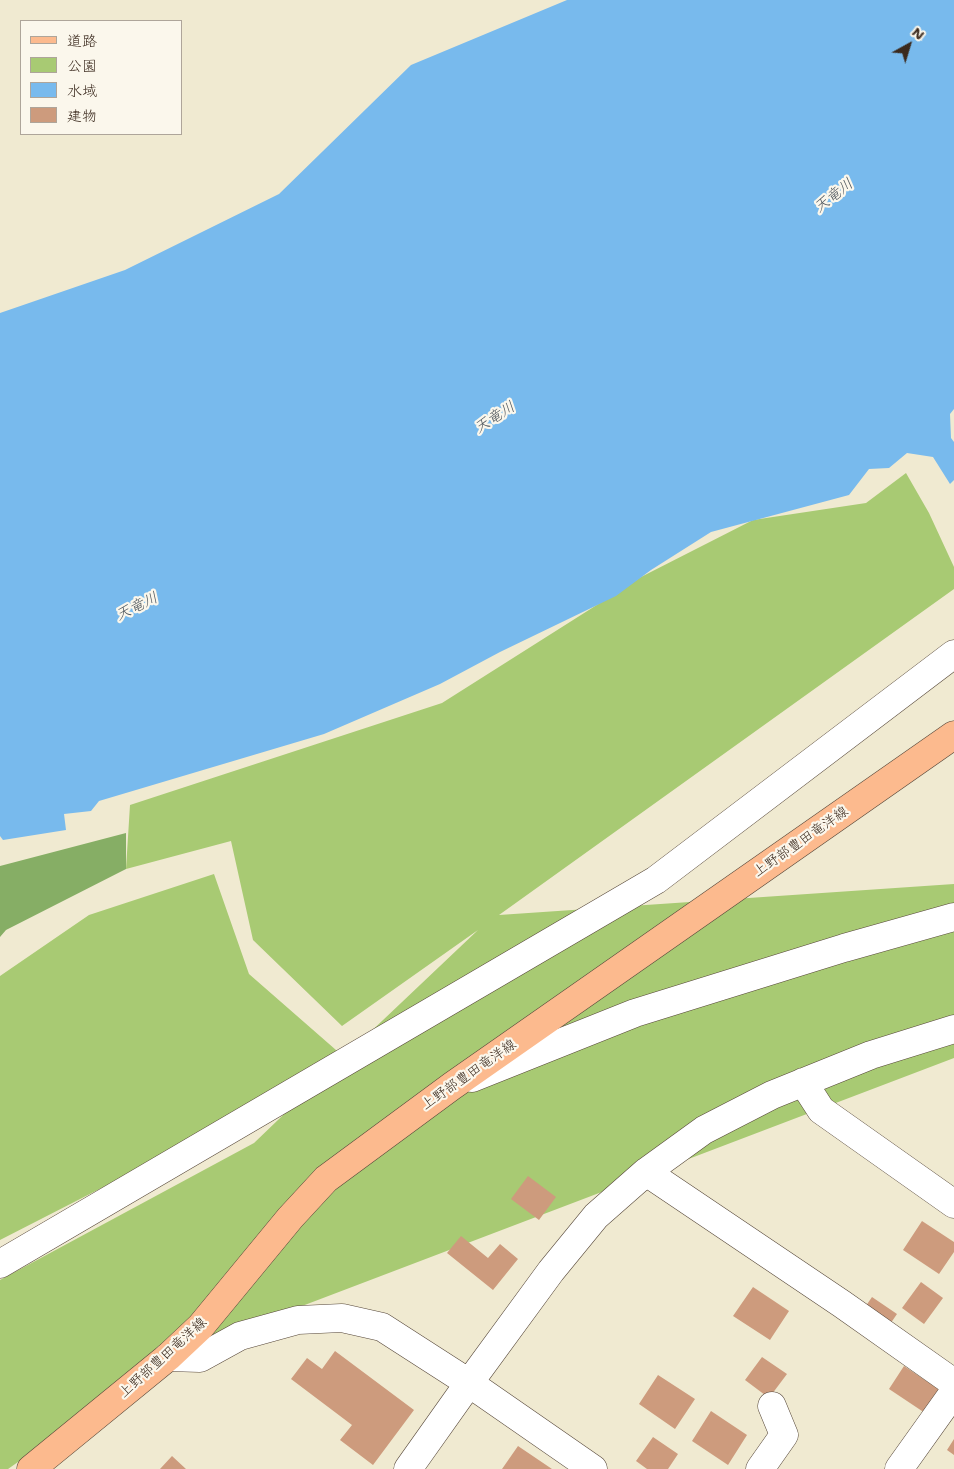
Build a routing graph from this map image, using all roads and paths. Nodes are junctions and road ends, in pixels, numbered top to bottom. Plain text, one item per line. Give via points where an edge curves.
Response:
1 (954, 654) edge
2 (954, 735) edge
3 (954, 917) edge
4 (954, 1029) edge
5 (803, 1082) junction
6 (452, 1086) junction
7 (646, 1172) junction
8 (954, 1204) edge
9 (0, 1264) edge
10 (168, 1357) junction
11 (469, 1382) junction
12 (954, 1382) edge
13 (954, 1392) edge
14 (772, 1406) dead end
15 (31, 1469) edge
16 (408, 1469) edge
17 (593, 1469) edge
18 (760, 1469) edge
19 (899, 1469) edge

1 - 9 street via 656,880
2 - 6 main road, 上野部豊田竜洋線
3 - 6 street via 635,1013
4 - 5 street via 871,1055
5 - 7 street via 704,1130
5 - 8 street via 821,1110
6 - 10 main road, 上野部豊田竜洋線 via 326,1179 201,1326
7 - 11 street via 596,1216 550,1271
7 - 12 street
10 - 11 street via 200,1358 240,1336 298,1320 342,1318 382,1327
10 - 15 main road, 上野部豊田竜洋線
11 - 16 street
11 - 17 street
13 - 19 street
14 - 18 street via 784,1435

